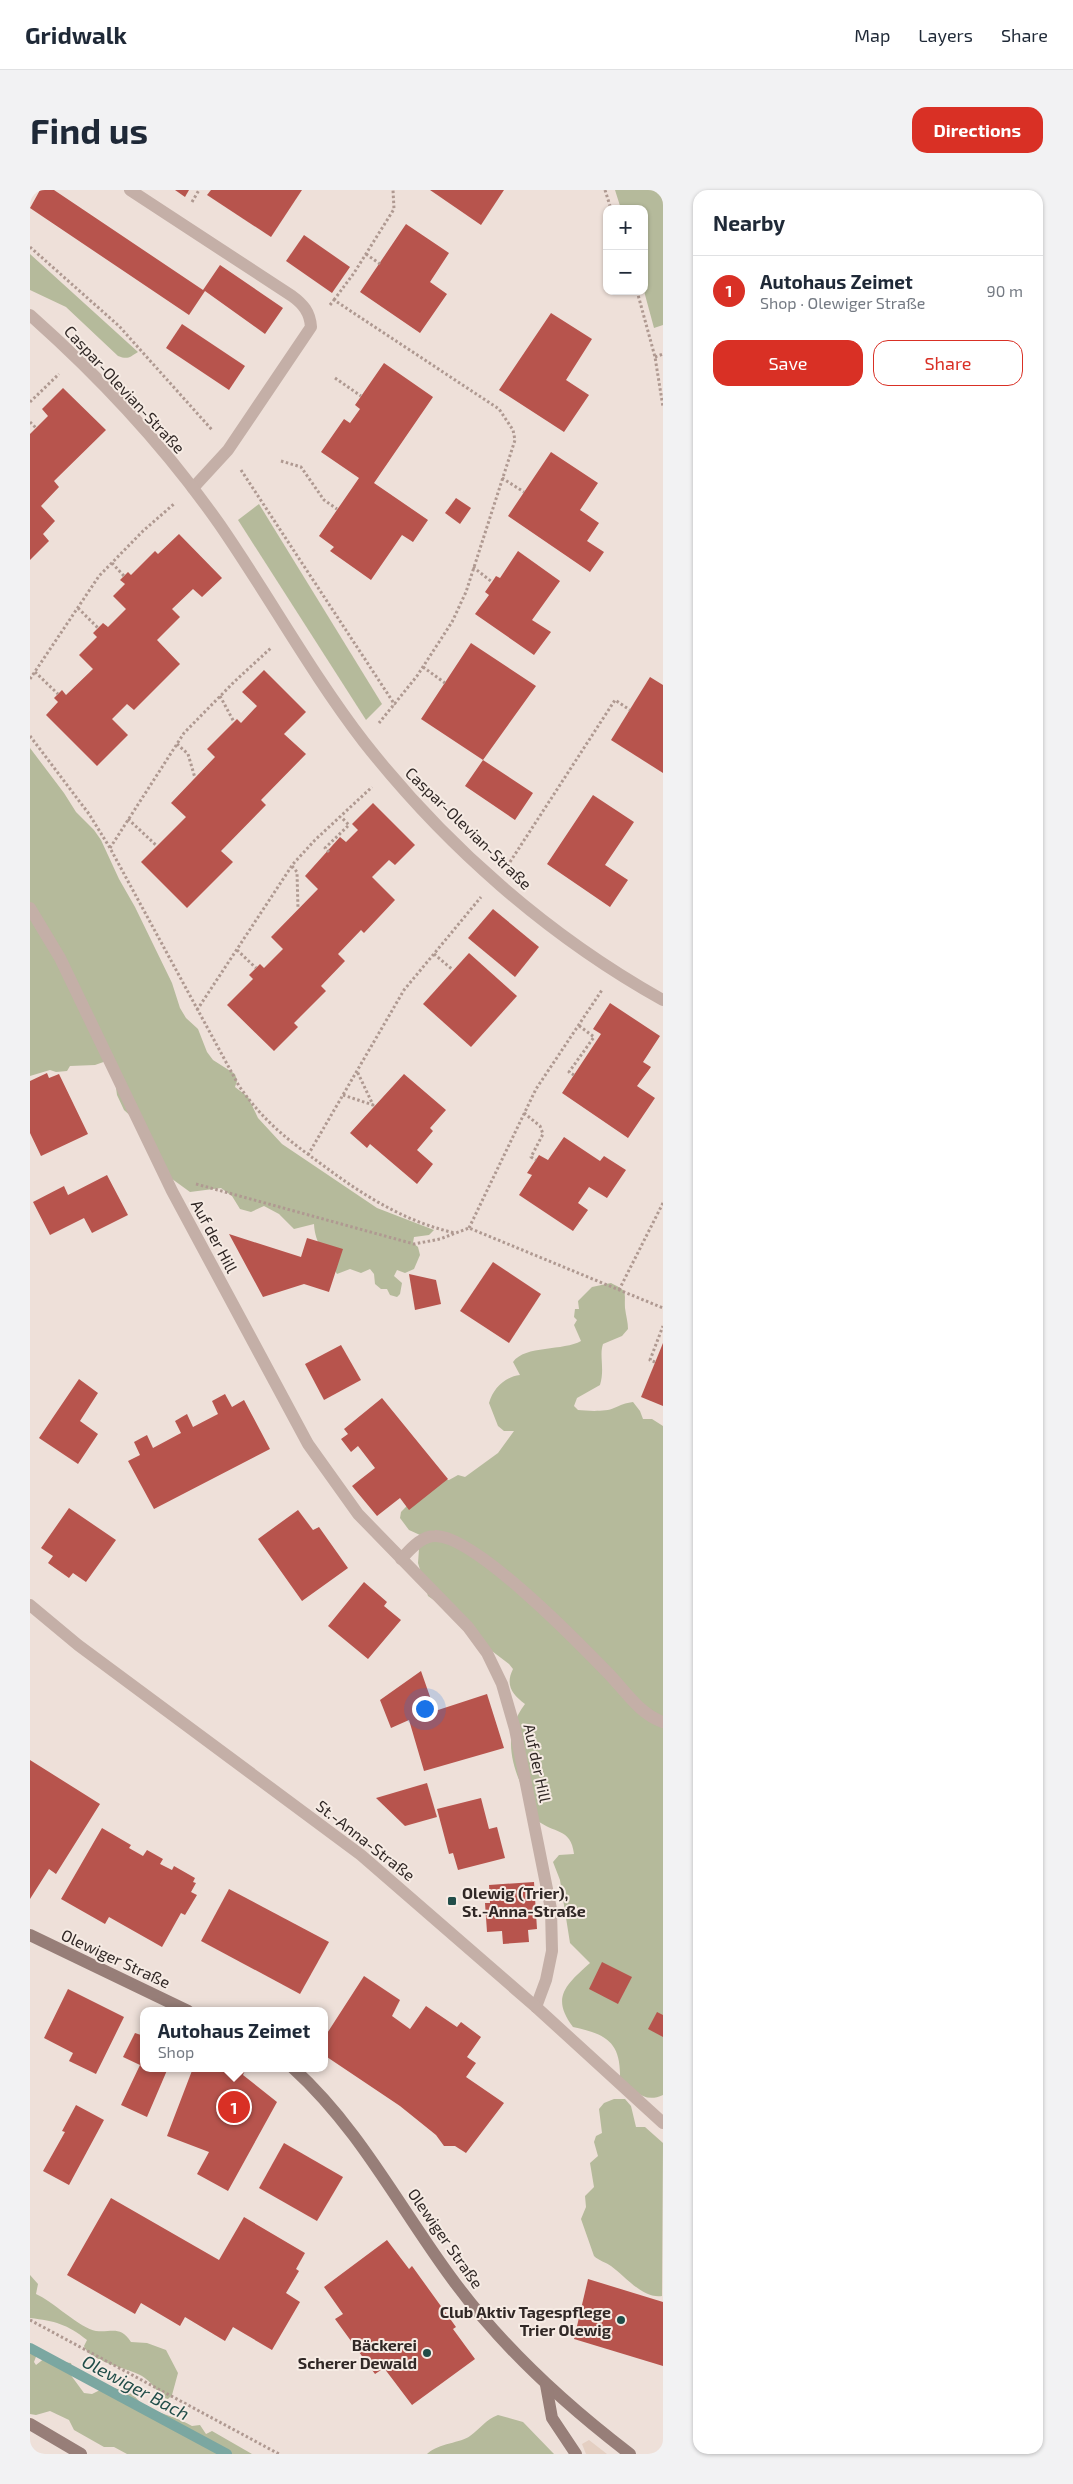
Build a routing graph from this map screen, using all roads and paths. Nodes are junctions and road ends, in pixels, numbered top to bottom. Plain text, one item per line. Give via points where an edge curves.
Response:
1 (130, 190) edge
2 (393, 190) edge
3 (605, 190) edge
4 (611, 205) edge
5 (30, 247) edge
6 (366, 254) junction
7 (380, 264) dead end
8 (638, 295) edge
9 (30, 315) edge
10 (663, 354) edge
11 (655, 357) junction
12 (76, 358) junction
13 (336, 378) dead end
14 (361, 396) dead end
15 (30, 402) edge
16 (663, 407) edge
17 (30, 422) edge
18 (36, 428) dead end
19 (214, 432) dead end
20 (281, 461) dead end
21 (238, 466) dead end
22 (502, 478) junction
23 (193, 488) junction
24 (524, 492) dead end
25 (338, 509) dead end
26 (112, 563) junction
27 (473, 567) junction
28 (124, 576) dead end
29 (492, 582) dead end
30 (78, 608) junction
31 (98, 628) dead end
32 (291, 634) junction
33 (423, 667) junction
34 (35, 672) junction
35 (30, 679) edge
36 (445, 683) dead end
37 (58, 694) dead end
38 (220, 696) junction
39 (395, 706) junction
40 (630, 710) dead end
41 (234, 722) dead end
42 (373, 728) dead end
43 (30, 736) edge
44 (177, 744) junction
45 (388, 771) junction
46 (195, 778) dead end
47 (341, 817) junction
48 (128, 819) junction
49 (157, 846) dead end
50 (110, 848) junction
51 (329, 852) dead end
52 (510, 863) dead end
53 (292, 866) junction
54 (30, 908) edge
55 (298, 909) dead end
56 (462, 918) dead end
57 (237, 950) junction
58 (434, 954) junction
59 (256, 968) dead end
60 (453, 970) dead end
61 (605, 986) dead end
62 (663, 1000) edge
63 (197, 1010) junction
64 (578, 1025) junction
65 (585, 1050) junction
66 (589, 1053) dead end
67 (357, 1071) junction
68 (574, 1075) dead end
69 (343, 1095) junction
70 (524, 1113) junction
71 (308, 1155) junction
72 (536, 1160) dead end
73 (197, 1184) dead end
74 (663, 1203) edge
75 (469, 1228) junction
76 (455, 1232) junction
77 (619, 1290) junction
78 (663, 1308) edge
79 (663, 1326) edge
80 (655, 1362) dead end
81 (401, 1559) junction
82 (30, 1605) edge
83 (663, 1722) edge
84 (30, 1935) edge
85 (180, 2007) edge
86 (536, 2007) junction
87 (296, 2072) edge
88 (663, 2123) edge
89 (30, 2320) edge
90 (546, 2385) junction
91 (30, 2424) edge
92 (81, 2454) edge
93 (279, 2454) edge
94 (576, 2454) edge
95 (630, 2454) edge

1 - 23 street via 292,296 310,317 311,327 234,442
2 - 6 path via 394,209
3 - 4 path
5 - 19 path via 119,326
6 - 7 path
6 - 22 path via 333,301 506,416 515,440
8 - 11 path
9 - 12 street, Caspar-Olevian-Straße
10 - 11 path
11 - 16 path
12 - 15 path
12 - 23 street, Caspar-Olevian-Straße
13 - 14 path
17 - 18 path
20 - 25 path via 301,467 324,500
21 - 39 path
22 - 24 path
22 - 27 path
23 - 26 path
23 - 32 street, Caspar-Olevian-Straße
26 - 28 path
26 - 30 path via 99,576
27 - 29 path
27 - 33 path via 452,622
30 - 31 path
30 - 34 path
32 - 38 path via 272,647
32 - 45 street, Caspar-Olevian-Straße via 344,714
33 - 36 path
33 - 39 path
34 - 35 path
34 - 37 path
38 - 41 path
38 - 44 path
39 - 42 path
40 - 52 path via 615,700
43 - 50 path via 89,814
44 - 46 path via 188,754
44 - 48 path
45 - 47 path
45 - 62 street, Caspar-Olevian-Straße via 495,880 555,930
47 - 51 path via 349,825 325,848
47 - 53 path
48 - 49 path
48 - 50 path
50 - 63 path
53 - 55 path via 297,872
53 - 57 path
54 - 81 street, Auf der Hill via 60,958 172,1191 291,1415 341,1493
56 - 58 path
57 - 59 path
57 - 63 path
58 - 60 path
58 - 67 path via 404,990
61 - 64 path
63 - 71 path via 253,1107 270,1126
64 - 65 path via 594,1037
64 - 70 path
65 - 66 path
65 - 68 path via 570,1072
67 - 69 path
67 - 69 path via 373,1106
69 - 71 path
70 - 72 path via 540,1126 544,1134 531,1157
70 - 75 path
71 - 76 path via 377,1203 438,1229
73 - 76 path via 414,1244 440,1239
74 - 77 path
75 - 76 path
75 - 77 path
77 - 78 path
79 - 80 path via 650,1360
81 - 83 street via 421,1540 434,1536 445,1537 478,1555 561,1624 641,1709
81 - 86 street, Auf der Hill via 468,1627 487,1653 502,1684 516,1729 551,1909 552,1951
82 - 86 street, St.-Anna-Straße via 91,1655 361,1855
84 - 85 street, Olewiger Straße
86 - 88 street, St.-Anna-Straße
87 - 90 street, Olewiger Straße via 340,2116 452,2279
89 - 93 path
90 - 94 street via 552,2418
90 - 95 street, Olewiger Straße
91 - 92 street

